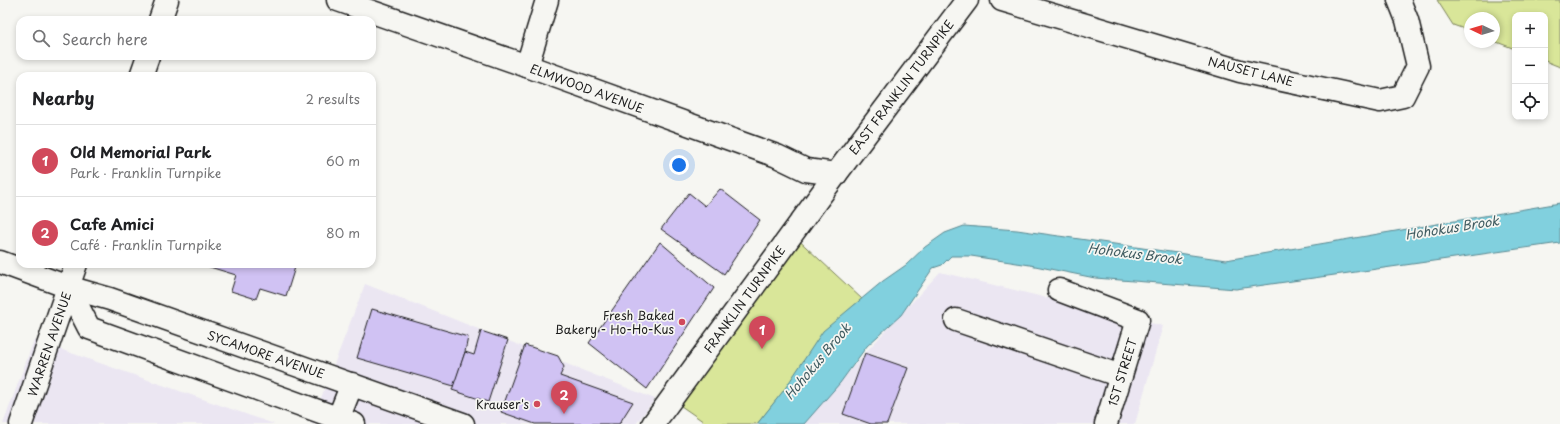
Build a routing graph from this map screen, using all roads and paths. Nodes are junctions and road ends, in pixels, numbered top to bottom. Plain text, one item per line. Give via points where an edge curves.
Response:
1 (167, 0) edge
2 (338, 0) edge
3 (547, 0) edge
4 (967, 0) edge
5 (1002, 0) edge
6 (1399, 0) edge
7 (161, 16) edge
8 (147, 60) edge
9 (527, 66) junction
10 (142, 72) edge
11 (836, 174) junction
12 (0, 262) edge
13 (16, 268) edge
14 (16, 268) edge
15 (75, 268) edge
16 (68, 287) junction
17 (1059, 290) dead end
18 (956, 320) dead end
19 (1121, 376) junction
20 (352, 384) junction
21 (343, 422) edge
22 (21, 424) edge
23 (463, 424) edge
24 (653, 424) edge
25 (1106, 424) edge

1 - 7 street
2 - 9 street, ELMWOOD AVENUE
3 - 9 street
4 - 11 street, EAST FRANKLIN TURNPIKE
5 - 6 street, NAUSET LANE via 1240,71 1380,101 1403,96 1418,66 1407,20
8 - 10 street
9 - 11 street, ELMWOOD AVENUE via 777,156 806,170
11 - 24 street, FRANKLIN TURNPIKE
12 - 14 street, SYCAMORE AVENUE
13 - 16 street, SYCAMORE AVENUE
15 - 16 street, WARREN AVENUE
16 - 20 street, SYCAMORE AVENUE via 100,295
16 - 21 street via 89,328
16 - 22 street, WARREN AVENUE
17 - 19 street, 1ST STREET via 1138,320
18 - 19 street
19 - 25 street, 1ST STREET
20 - 21 street
20 - 23 street, SYCAMORE AVENUE

